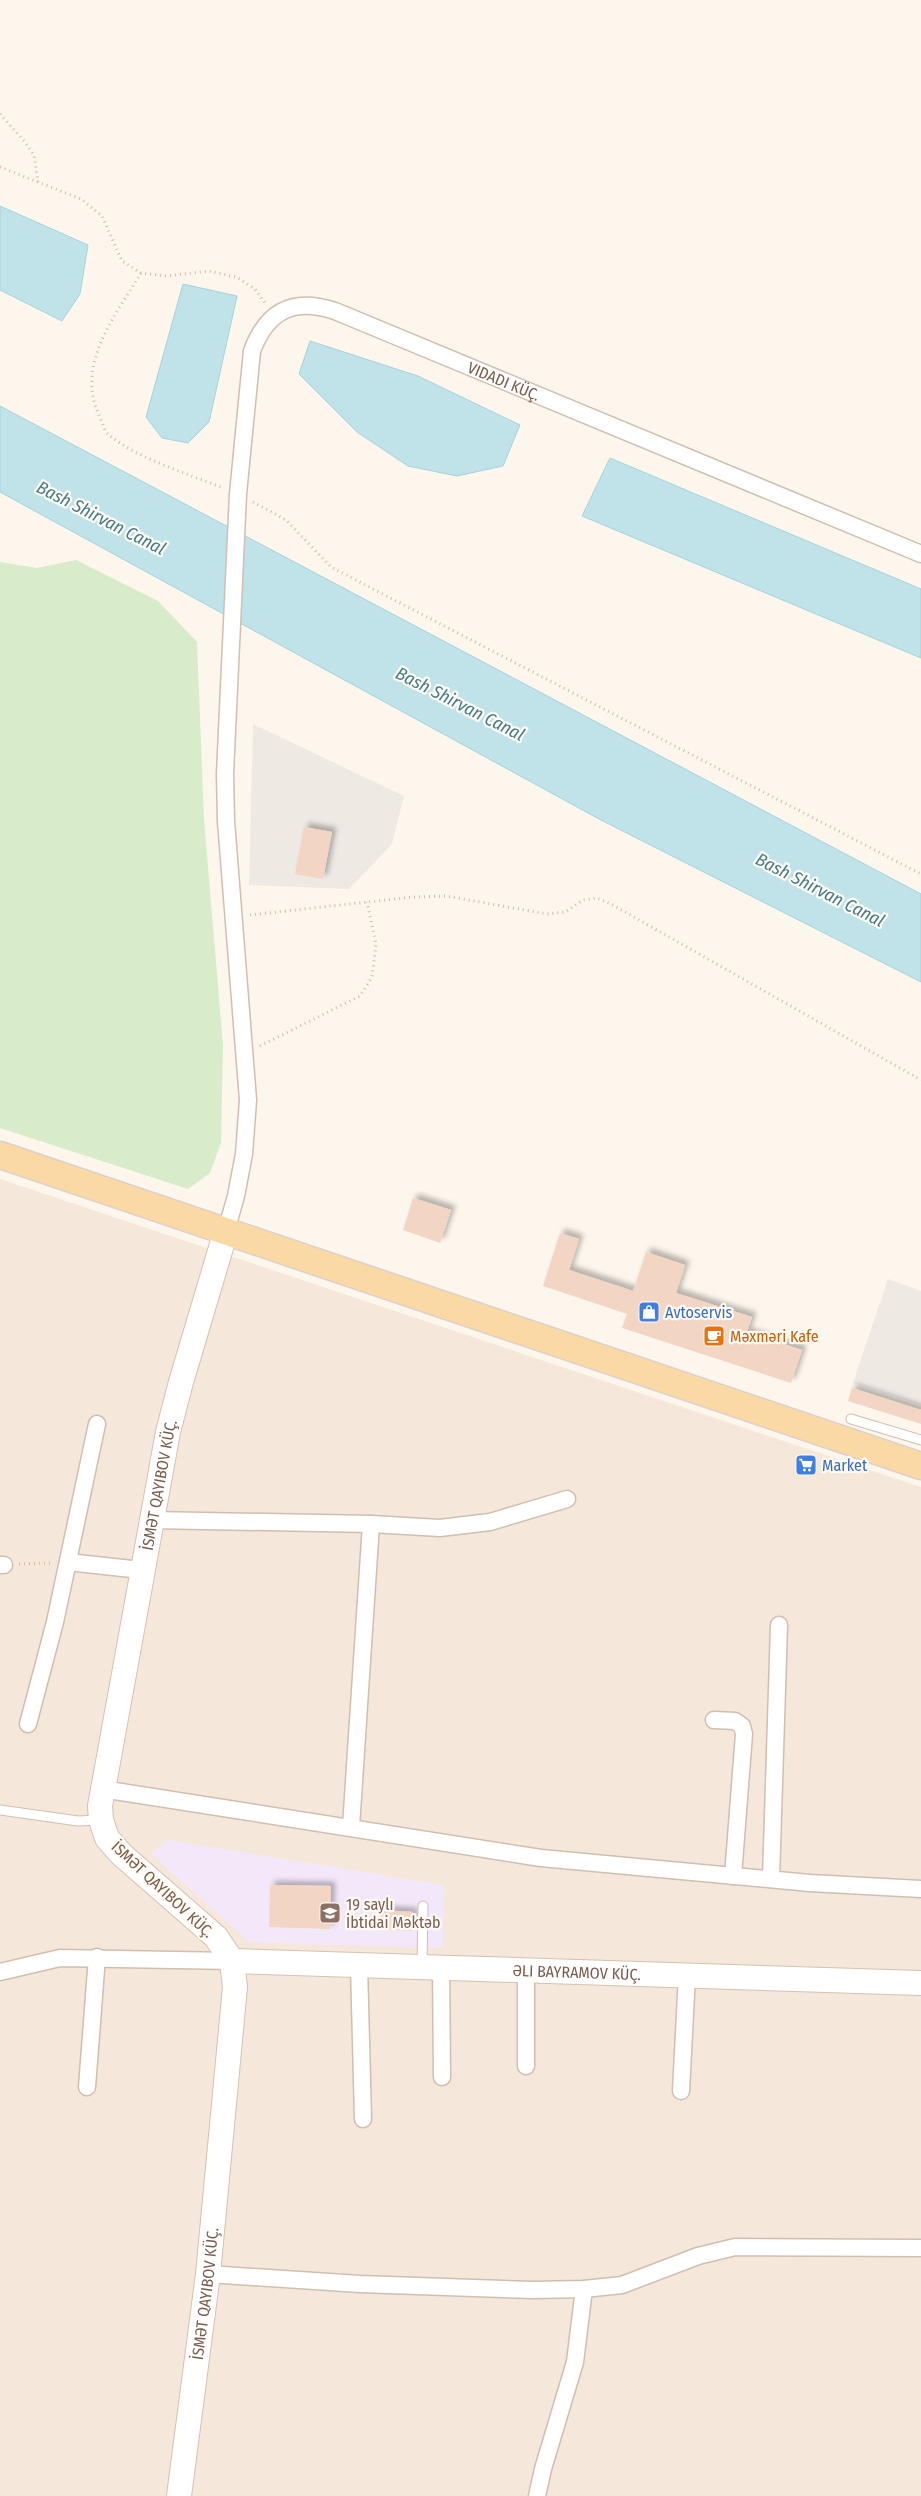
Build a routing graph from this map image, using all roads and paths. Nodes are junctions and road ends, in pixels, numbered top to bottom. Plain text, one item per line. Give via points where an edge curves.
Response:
1 (0, 114) edge
2 (0, 167) edge
3 (38, 182) junction
4 (141, 273) junction
5 (275, 316) junction
6 (238, 494) junction
7 (921, 554) edge
8 (921, 874) edge
9 (367, 902) junction
10 (234, 917) junction
11 (246, 1053) junction
12 (921, 1080) edge
13 (0, 1155) edge
14 (226, 1231) junction
15 (850, 1419) dead end
16 (96, 1424) dead end
17 (921, 1440) edge
18 (921, 1466) edge
19 (567, 1499) dead end
20 (151, 1520) junction
21 (371, 1524) junction
22 (68, 1562) junction
23 (2, 1565) edge
24 (141, 1570) junction
25 (779, 1625) dead end
26 (714, 1720) dead end
27 (28, 1724) dead end
28 (102, 1789) junction
29 (0, 1810) edge
30 (101, 1820) junction
31 (351, 1827) junction
32 (733, 1876) junction
33 (771, 1879) junction
34 (921, 1889) edge
35 (423, 1906) dead end
36 (97, 1957) junction
37 (232, 1961) junction
38 (359, 1965) junction
39 (432, 1967) junction
40 (526, 1970) junction
41 (0, 1972) edge
42 (687, 1976) junction
43 (921, 1983) edge
44 (526, 2066) dead end
45 (442, 2077) dead end
46 (87, 2088) dead end
47 (681, 2091) dead end
48 (363, 2119) dead end
49 (921, 2248) edge
50 (208, 2274) junction
51 (584, 2289) junction
52 (180, 2496) edge
53 (537, 2496) edge

1 - 3 path via 34,155
2 - 3 path
3 - 4 path via 81,199 102,216 122,261
4 - 5 path via 167,276 209,271 236,277 255,289
4 - 6 path via 104,334 92,368 92,401 108,434 132,450
5 - 6 street, VIDADI KÜÇ. via 259,332 252,351
5 - 7 street, VIDADI KÜÇ. via 293,306 316,305 335,310
6 - 8 path via 286,520 331,566
6 - 10 street, VIDADI KÜÇ. via 224,774
9 - 10 path
9 - 11 path via 376,944 372,977 360,996
9 - 12 path via 446,896 547,914 565,912 582,900 596,898
10 - 11 street, VIDADI KÜÇ.
11 - 14 street, VIDADI KÜÇ. via 248,1100 244,1154
13 - 14 main road
14 - 18 main road
14 - 20 street via 168,1432
15 - 17 lane
16 - 22 street
19 - 21 street via 490,1522 440,1528
20 - 21 street
20 - 24 street
21 - 31 street
22 - 23 path
22 - 24 street
22 - 27 street
24 - 28 street
25 - 33 street
26 - 32 street via 735,1721 742,1726 744,1734
28 - 30 street
28 - 31 street
29 - 30 lane via 78,1821
30 - 37 street via 107,1838 121,1854 216,1937
31 - 32 street via 541,1858
32 - 33 street
33 - 34 street
35 - 39 lane
36 - 37 street
36 - 41 street via 60,1958
36 - 46 street
37 - 38 street, ƏLI BAYRAMOV KÜÇ.
37 - 50 street via 234,2023
38 - 39 street, ƏLI BAYRAMOV KÜÇ.
38 - 48 street
39 - 40 street, ƏLI BAYRAMOV KÜÇ.
39 - 45 street
40 - 42 street, ƏLI BAYRAMOV KÜÇ.
40 - 44 street
42 - 43 street, ƏLI BAYRAMOV KÜÇ.
42 - 47 street
49 - 51 street via 735,2247 698,2256 622,2284
50 - 51 street via 360,2284
50 - 52 street
51 - 53 street via 575,2362

